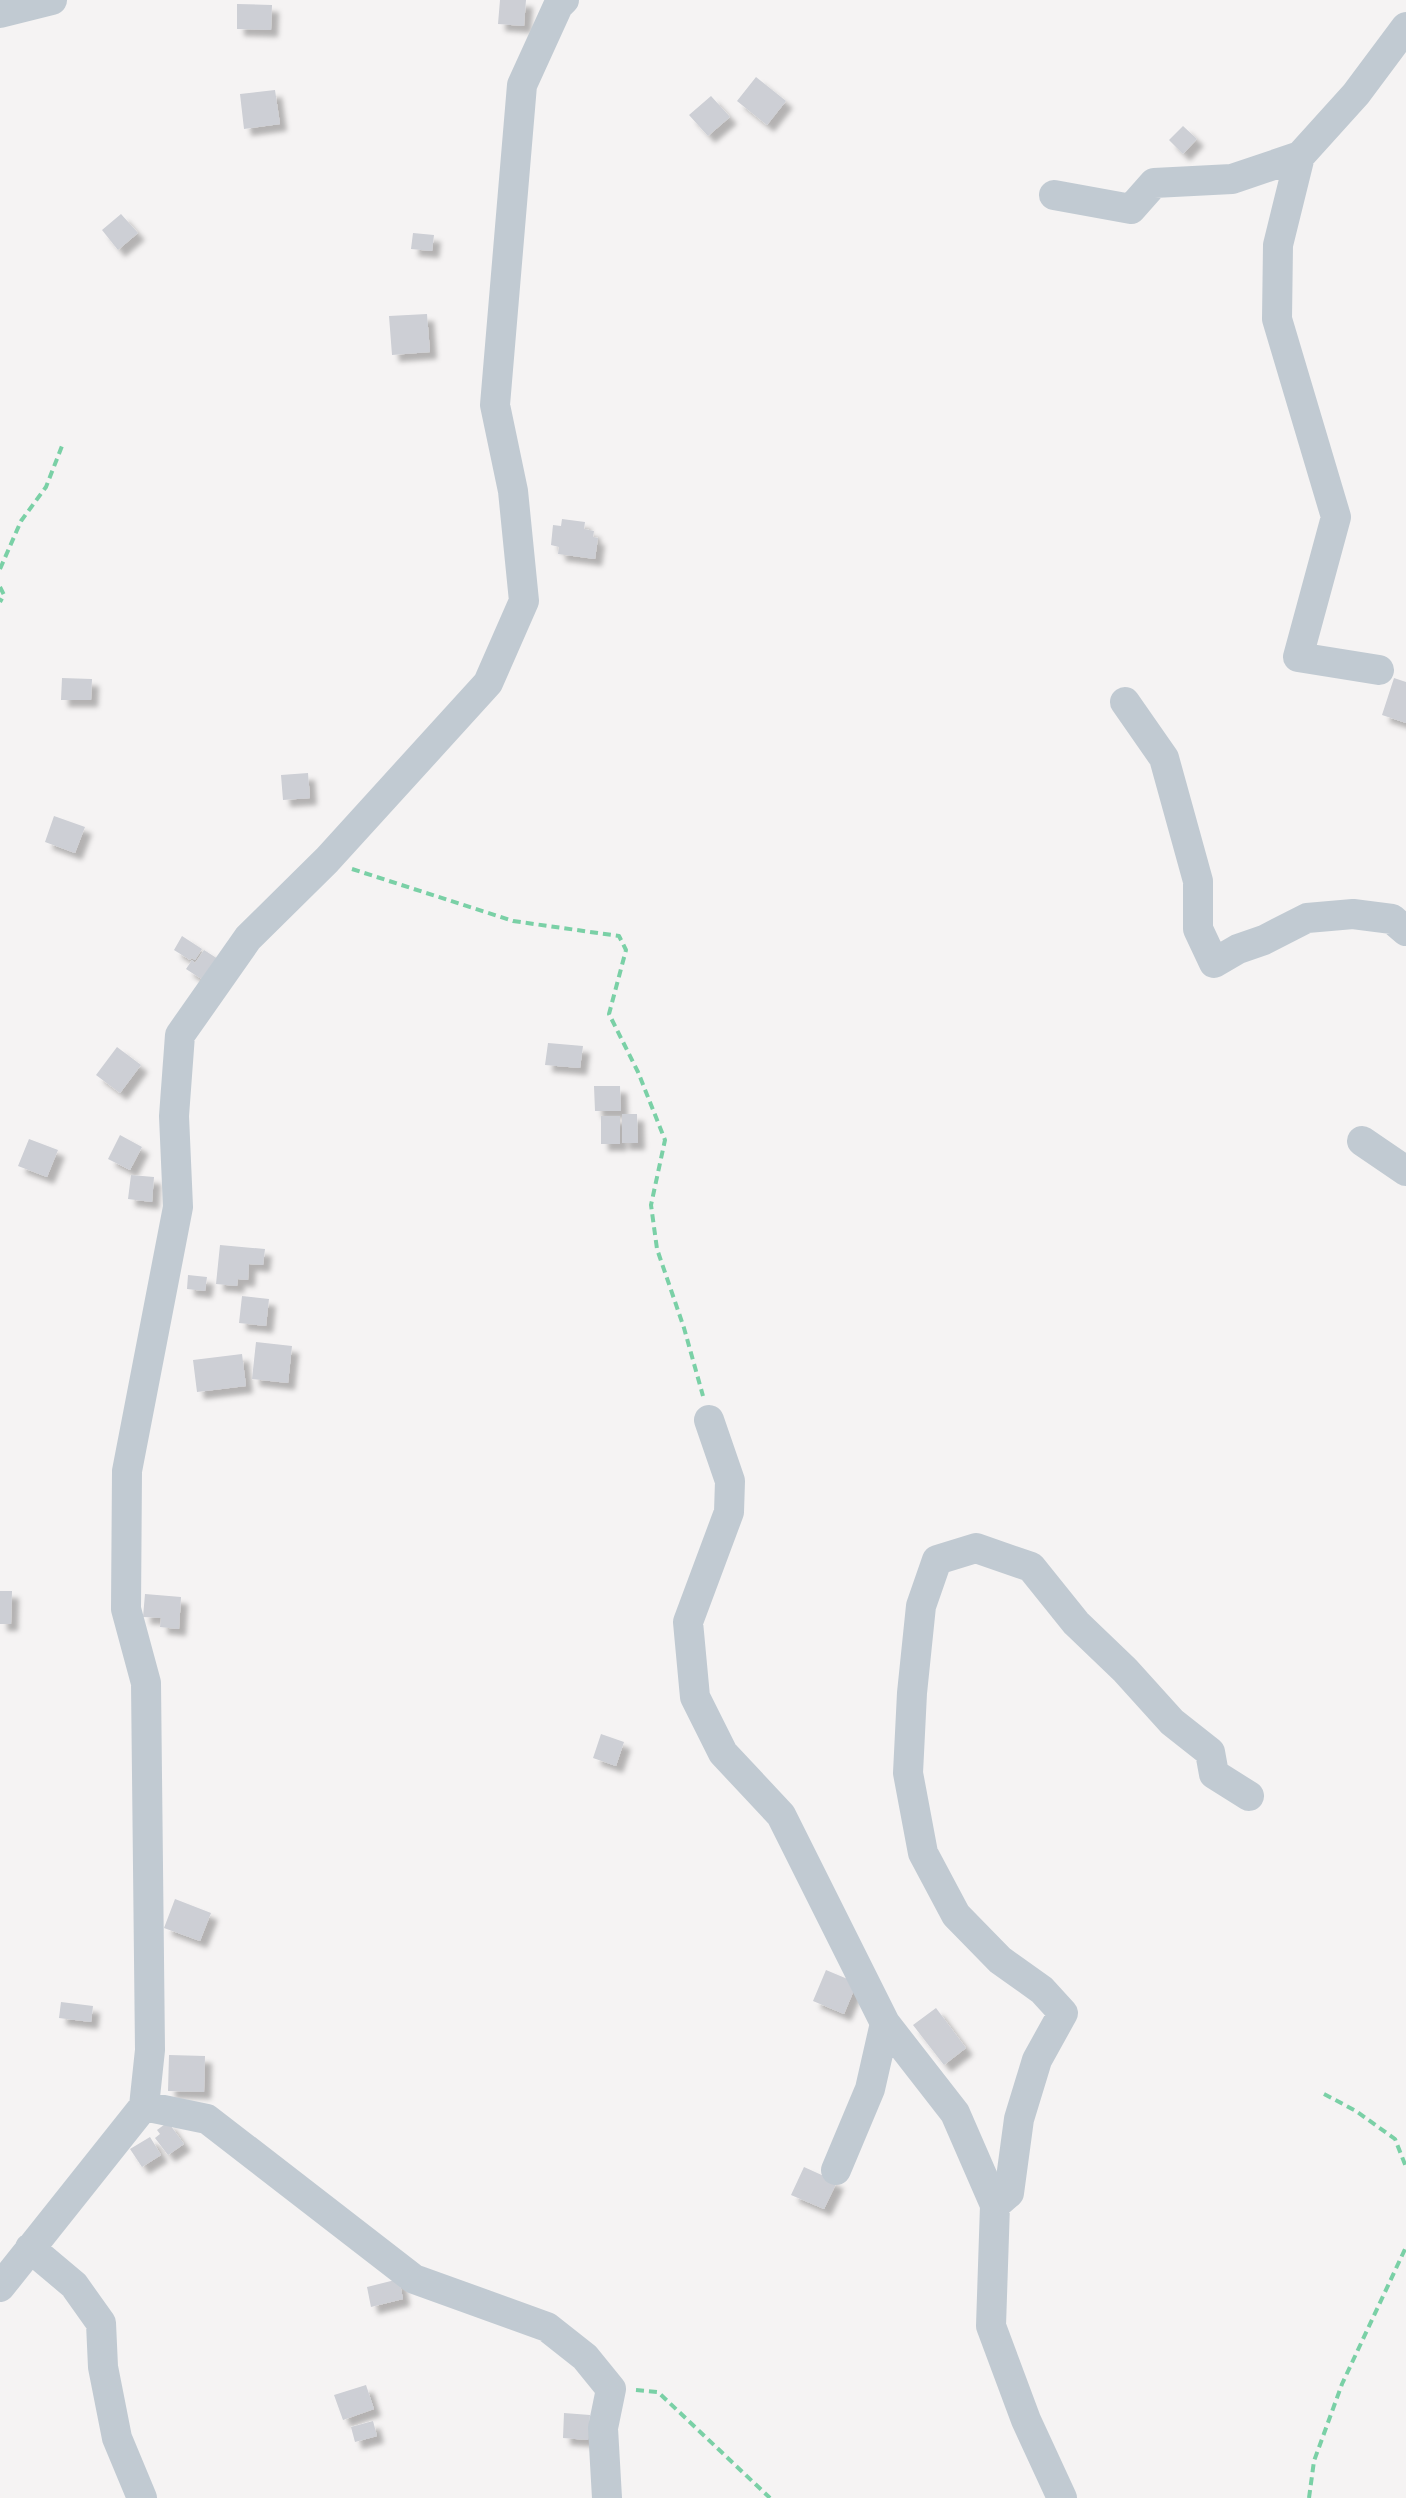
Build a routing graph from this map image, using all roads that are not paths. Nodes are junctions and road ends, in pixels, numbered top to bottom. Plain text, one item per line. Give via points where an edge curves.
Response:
1 (52, 0) edge
2 (564, 0) edge
3 (0, 14) edge
4 (1406, 27) edge
5 (1300, 156) junction
6 (1054, 195) dead end
7 (1380, 670) dead end
8 (1126, 702) dead end
9 (1406, 931) edge
10 (1362, 1141) dead end
11 (1406, 1171) edge
12 (709, 1420) road end
13 (1250, 1796) dead end
14 (885, 2023) junction
15 (144, 2106) junction
16 (836, 2170) dead end
17 (995, 2205) junction
18 (30, 2248) junction
19 (0, 2287) edge
20 (142, 2498) edge
21 (607, 2498) edge
22 (1062, 2498) edge

1 - 3 street
2 - 15 street via 522,85 494,405 514,491 524,602 488,683 248,938 180,1034 174,1116 178,1207 127,1471 126,1609 146,1684 150,2050
4 - 5 street
5 - 6 street via 1232,180 1154,183 1131,209
5 - 7 street via 1278,246 1277,320 1336,517 1298,657
8 - 9 street via 1164,758 1198,881 1198,928 1214,963 1307,918 1392,918
10 - 11 street
12 - 14 street via 730,1480 730,1512 688,1622 696,1697 723,1753 781,1815
13 - 17 street via 1214,1774 1210,1752 1076,1623 1031,1567 976,1548 937,1560 920,1606 912,1692 908,1774 922,1853 956,1915 1063,2013 1037,2060 1019,2119 1009,2193
14 - 16 street via 870,2090
14 - 17 street via 955,2112
15 - 18 street
15 - 21 street via 208,2119 414,2279 547,2327 586,2357 611,2388 603,2428
17 - 22 street via 991,2326
18 - 19 street
18 - 20 street via 74,2285 102,2324 117,2438

